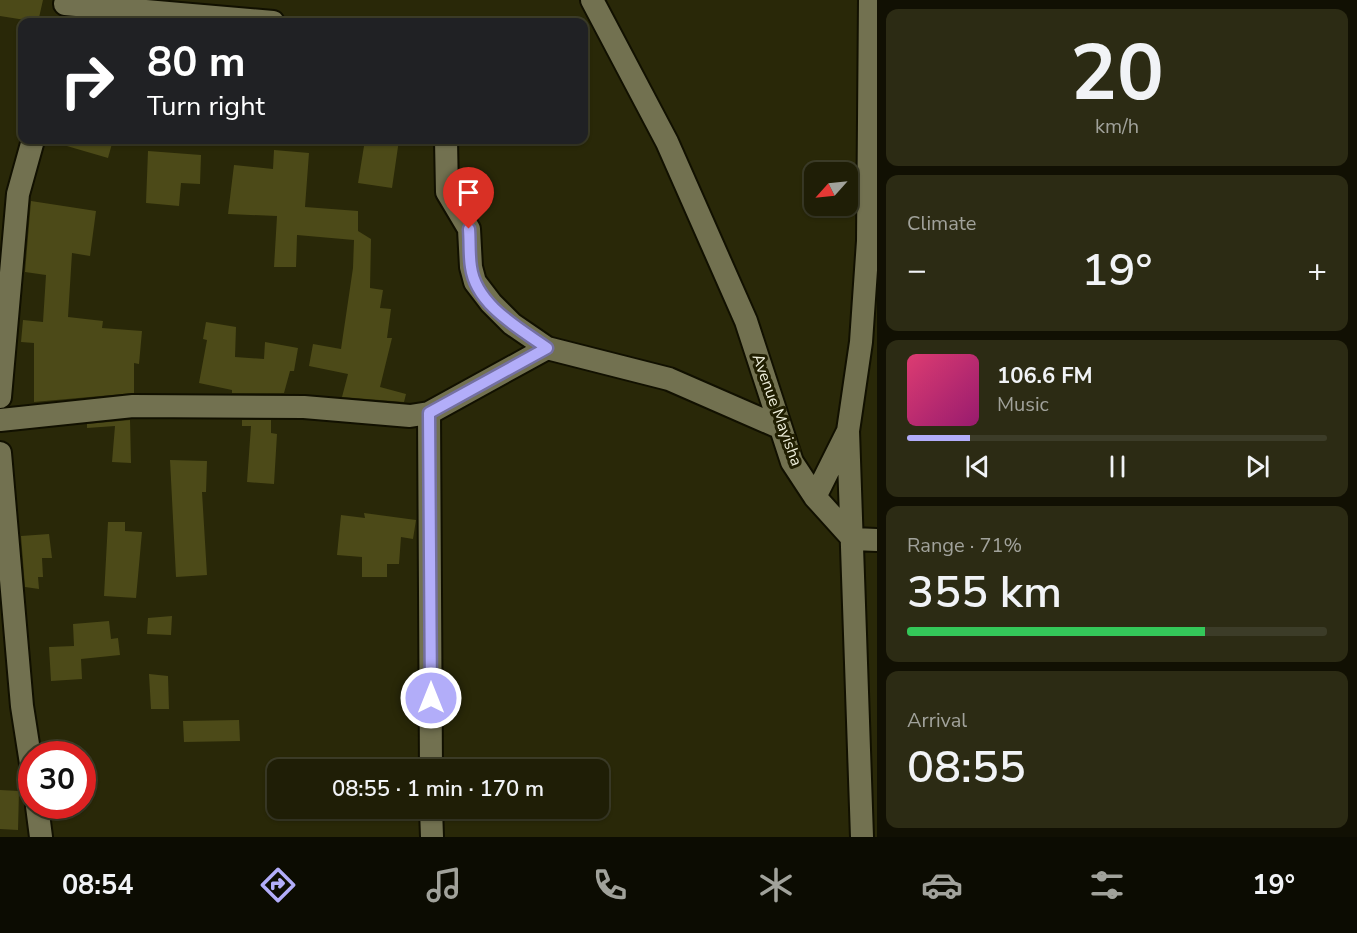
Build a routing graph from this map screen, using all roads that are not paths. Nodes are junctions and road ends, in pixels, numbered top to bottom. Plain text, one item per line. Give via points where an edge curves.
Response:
1 (592, 0) edge
2 (870, 0) edge
3 (64, 9) edge
4 (209, 18) edge
5 (32, 144) edge
6 (446, 144) edge
7 (873, 241) edge
8 (547, 348) junction
9 (0, 397) edge
10 (429, 413) junction
11 (0, 420) edge
12 (779, 428) junction
13 (849, 431) junction
14 (0, 453) edge
15 (816, 497) junction
16 (853, 539) junction
17 (877, 540) edge
18 (27, 741) edge
19 (431, 759) edge
20 (39, 819) edge
21 (431, 819) edge
22 (41, 837) edge
23 (432, 837) edge
24 (862, 837) edge

1 - 12 street, Avenue Mayisha via 667,142 746,321
2 - 7 street
3 - 4 street
5 - 9 street via 18,194
6 - 8 street via 447,192 469,229 475,282 502,315
7 - 13 street
8 - 10 street
8 - 12 street via 669,379
10 - 11 street via 410,416 304,407 133,406
10 - 19 street
12 - 15 street, Avenue Mayisha via 792,462
13 - 15 street
13 - 16 street
14 - 18 street
15 - 16 street, Avenue Mayisha
16 - 17 street
16 - 24 street
20 - 22 street
21 - 23 street

